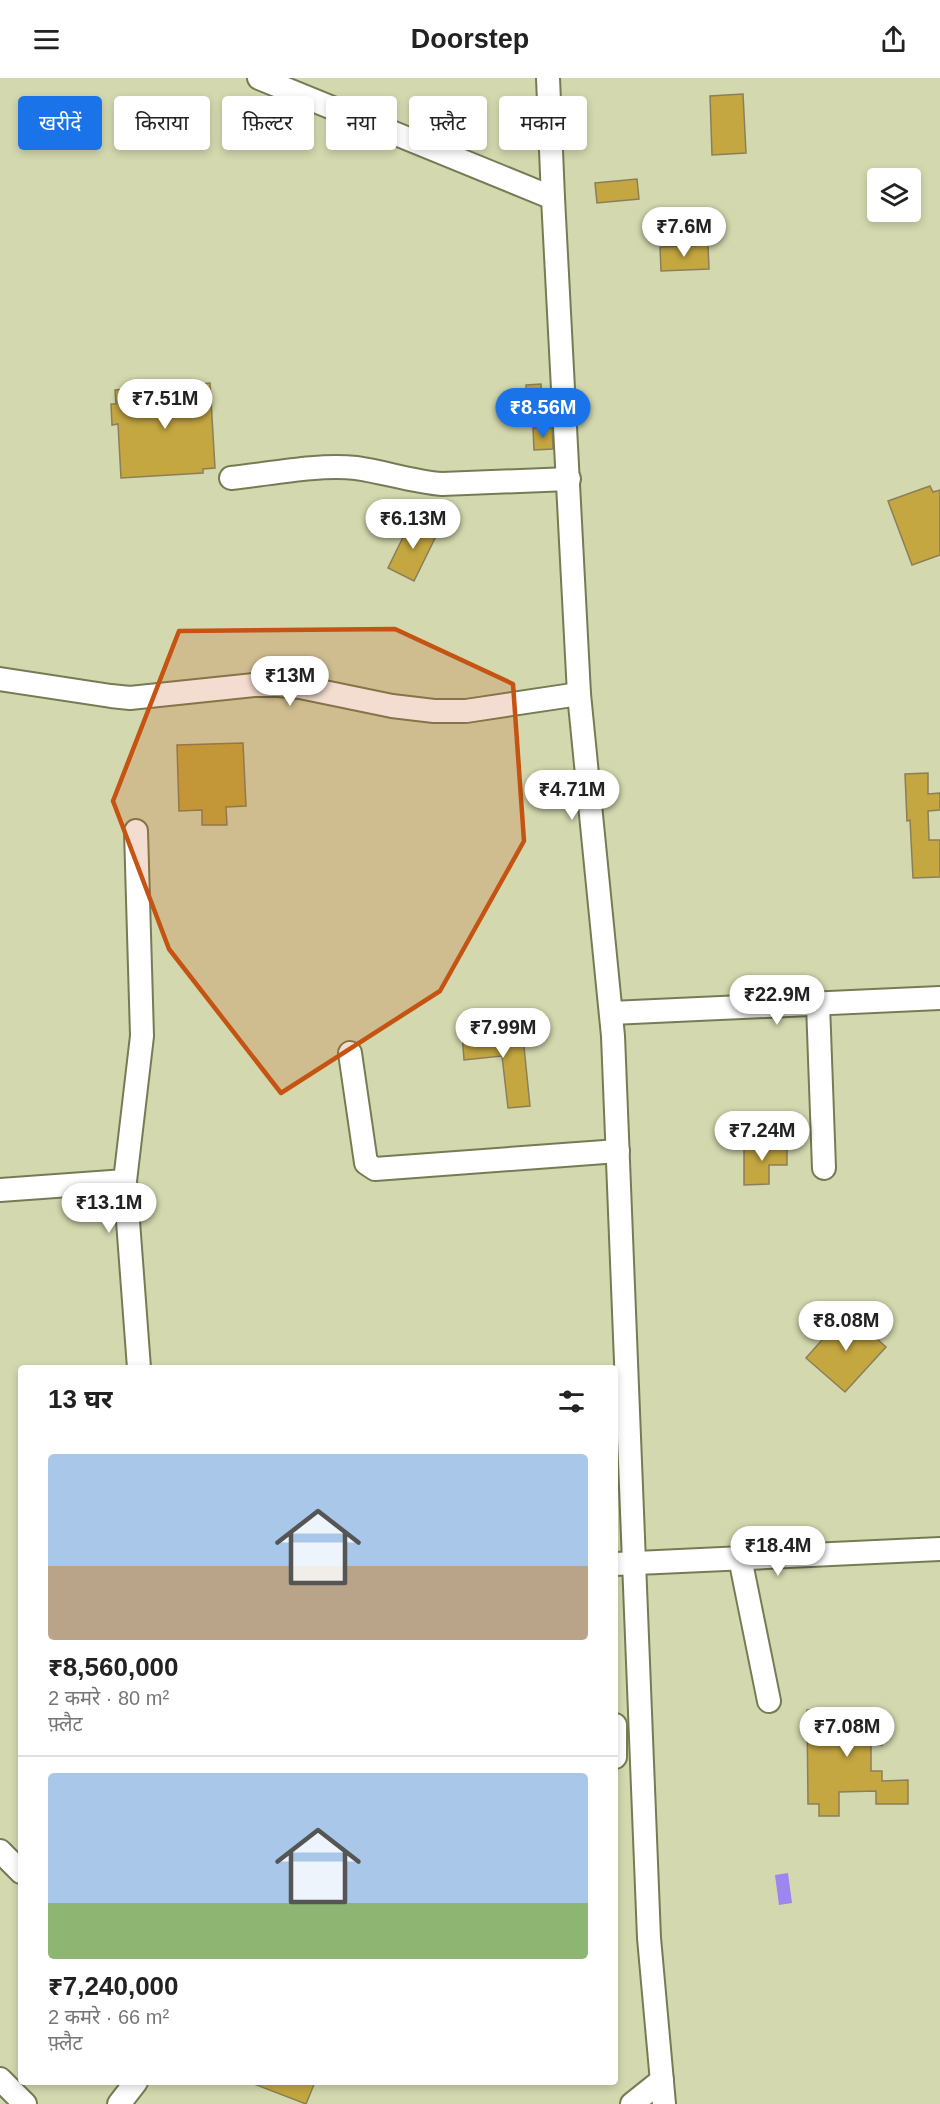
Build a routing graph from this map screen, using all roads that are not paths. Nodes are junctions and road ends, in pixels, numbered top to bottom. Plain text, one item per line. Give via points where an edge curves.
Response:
1 (259, 78) edge
2 (548, 78) edge
3 (553, 198) junction
4 (231, 478) dead end
5 (569, 479) junction
6 (0, 679) edge
7 (579, 694) junction
8 (136, 831) dead end
9 (940, 998) edge
10 (818, 1004) junction
11 (611, 1013) junction
12 (350, 1053) dead end
13 (618, 1151) junction
14 (824, 1168) dead end
15 (125, 1181) junction
16 (0, 1190) edge
17 (139, 1365) edge
18 (940, 1549) edge
19 (740, 1558) junction
20 (625, 1563) edge
21 (769, 1701) dead end
22 (0, 1851) edge
23 (18, 1869) edge
24 (0, 2079) edge
25 (662, 2080) junction
26 (134, 2085) edge
27 (25, 2104) edge
28 (119, 2104) edge
29 (632, 2104) edge
30 (664, 2104) edge

1 - 3 street
2 - 3 street
3 - 5 street
4 - 5 street via 355,468 442,484
5 - 7 street
6 - 7 street via 130,698 279,685 434,711 466,711
7 - 11 street
8 - 15 street via 142,1036
9 - 10 street
10 - 11 street
10 - 14 street
11 - 13 street
12 - 13 street via 366,1163 375,1169
13 - 20 street
15 - 16 street
15 - 17 street
18 - 19 street
19 - 20 street
19 - 21 street
20 - 25 street
22 - 23 street
24 - 27 street
25 - 29 street
25 - 30 street
26 - 28 street

